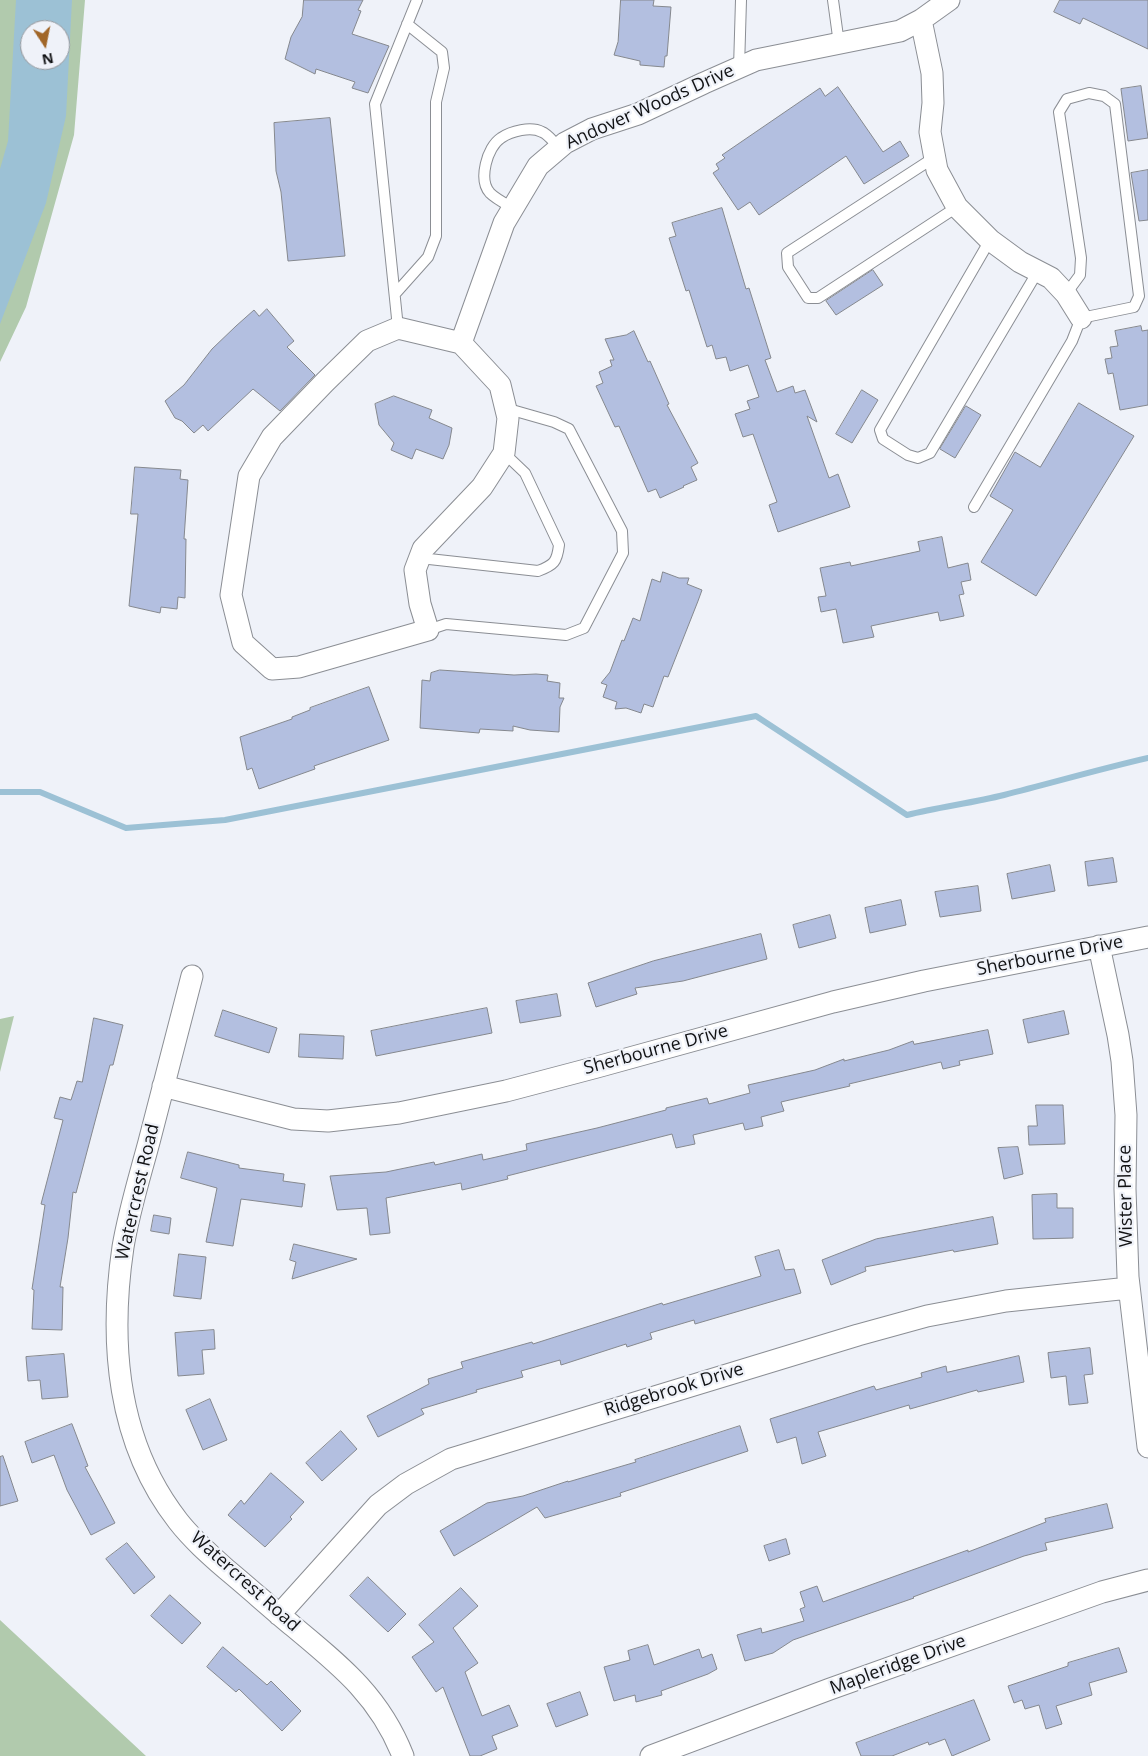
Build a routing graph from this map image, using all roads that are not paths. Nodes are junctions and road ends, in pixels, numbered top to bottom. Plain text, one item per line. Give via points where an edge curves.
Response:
1 (417, 0) edge
2 (741, 0) edge
3 (833, 0) edge
4 (949, 0) edge
5 (921, 20) junction
6 (407, 24) junction
7 (839, 44) junction
8 (740, 68) junction
9 (559, 147) junction
10 (935, 157) junction
11 (957, 207) junction
12 (513, 208) junction
13 (990, 240) junction
14 (1038, 271) junction
15 (395, 294) junction
16 (1066, 294) junction
17 (1081, 318) junction
18 (398, 328) junction
19 (461, 343) junction
20 (505, 408) junction
21 (504, 453) junction
22 (974, 507) dead end
23 (420, 558) junction
24 (428, 630) junction
25 (1148, 937) edge
26 (1099, 946) junction
27 (192, 976) dead end
28 (164, 1086) junction
29 (1129, 1288) junction
30 (1148, 1447) edge
31 (1148, 1580) edge
32 (279, 1614) junction
33 (403, 1756) edge
34 (651, 1756) edge

1 - 6 lane
2 - 8 lane
3 - 7 lane
4 - 5 street, Andover Woods Drive
5 - 7 street, Andover Woods Drive via 900,31
5 - 10 street via 932,73 930,132
6 - 15 lane via 375,104
6 - 15 lane via 442,52 444,68 436,102 436,236 428,257
7 - 8 street, Andover Woods Drive via 769,57
8 - 9 street, Andover Woods Drive via 638,114 585,132
9 - 12 street, Andover Woods Drive via 538,166
9 - 12 lane via 543,132 533,129 515,131 500,138 490,153 484,177 490,193
10 - 11 street via 937,170
10 - 11 lane via 787,252 788,267 808,298 818,298
11 - 13 street
12 - 19 street, Andover Woods Drive via 504,223
13 - 14 street
13 - 14 lane via 880,430 883,439 918,458 930,453
14 - 16 street via 1051,278
15 - 18 lane
16 - 17 street
16 - 17 lane via 1080,275 1081,258 1059,112 1067,99 1089,93 1104,96 1116,104 1139,296 1134,308
17 - 22 lane via 1072,341
18 - 19 street
18 - 24 street via 367,341 272,437 249,476 231,595 243,644 272,669 299,666
19 - 20 street via 500,385
20 - 21 street via 508,418
20 - 24 lane via 570,429 622,531 623,553 584,628 575,632 566,635 446,624
21 - 23 street via 482,486 423,549
21 - 23 lane via 525,474 559,545 558,556 551,566 538,571
23 - 24 street via 415,570
25 - 26 street, Sherbourne Drive
26 - 28 street, Sherbourne Drive via 833,1002 542,1081 399,1113 328,1122 293,1119
26 - 29 street, Wister Place via 1122,1061
27 - 28 street, Watercrest Road
28 - 32 street, Watercrest Road via 123,1247 117,1338 123,1400 136,1443 154,1484 178,1520 204,1550
29 - 30 street, Wister Place
29 - 32 street, Ridgebrook Drive via 1006,1301 927,1316 451,1459 406,1484 378,1505
31 - 34 street, Mapleridge Drive via 1093,1595
32 - 33 street, Watercrest Road via 366,1691

